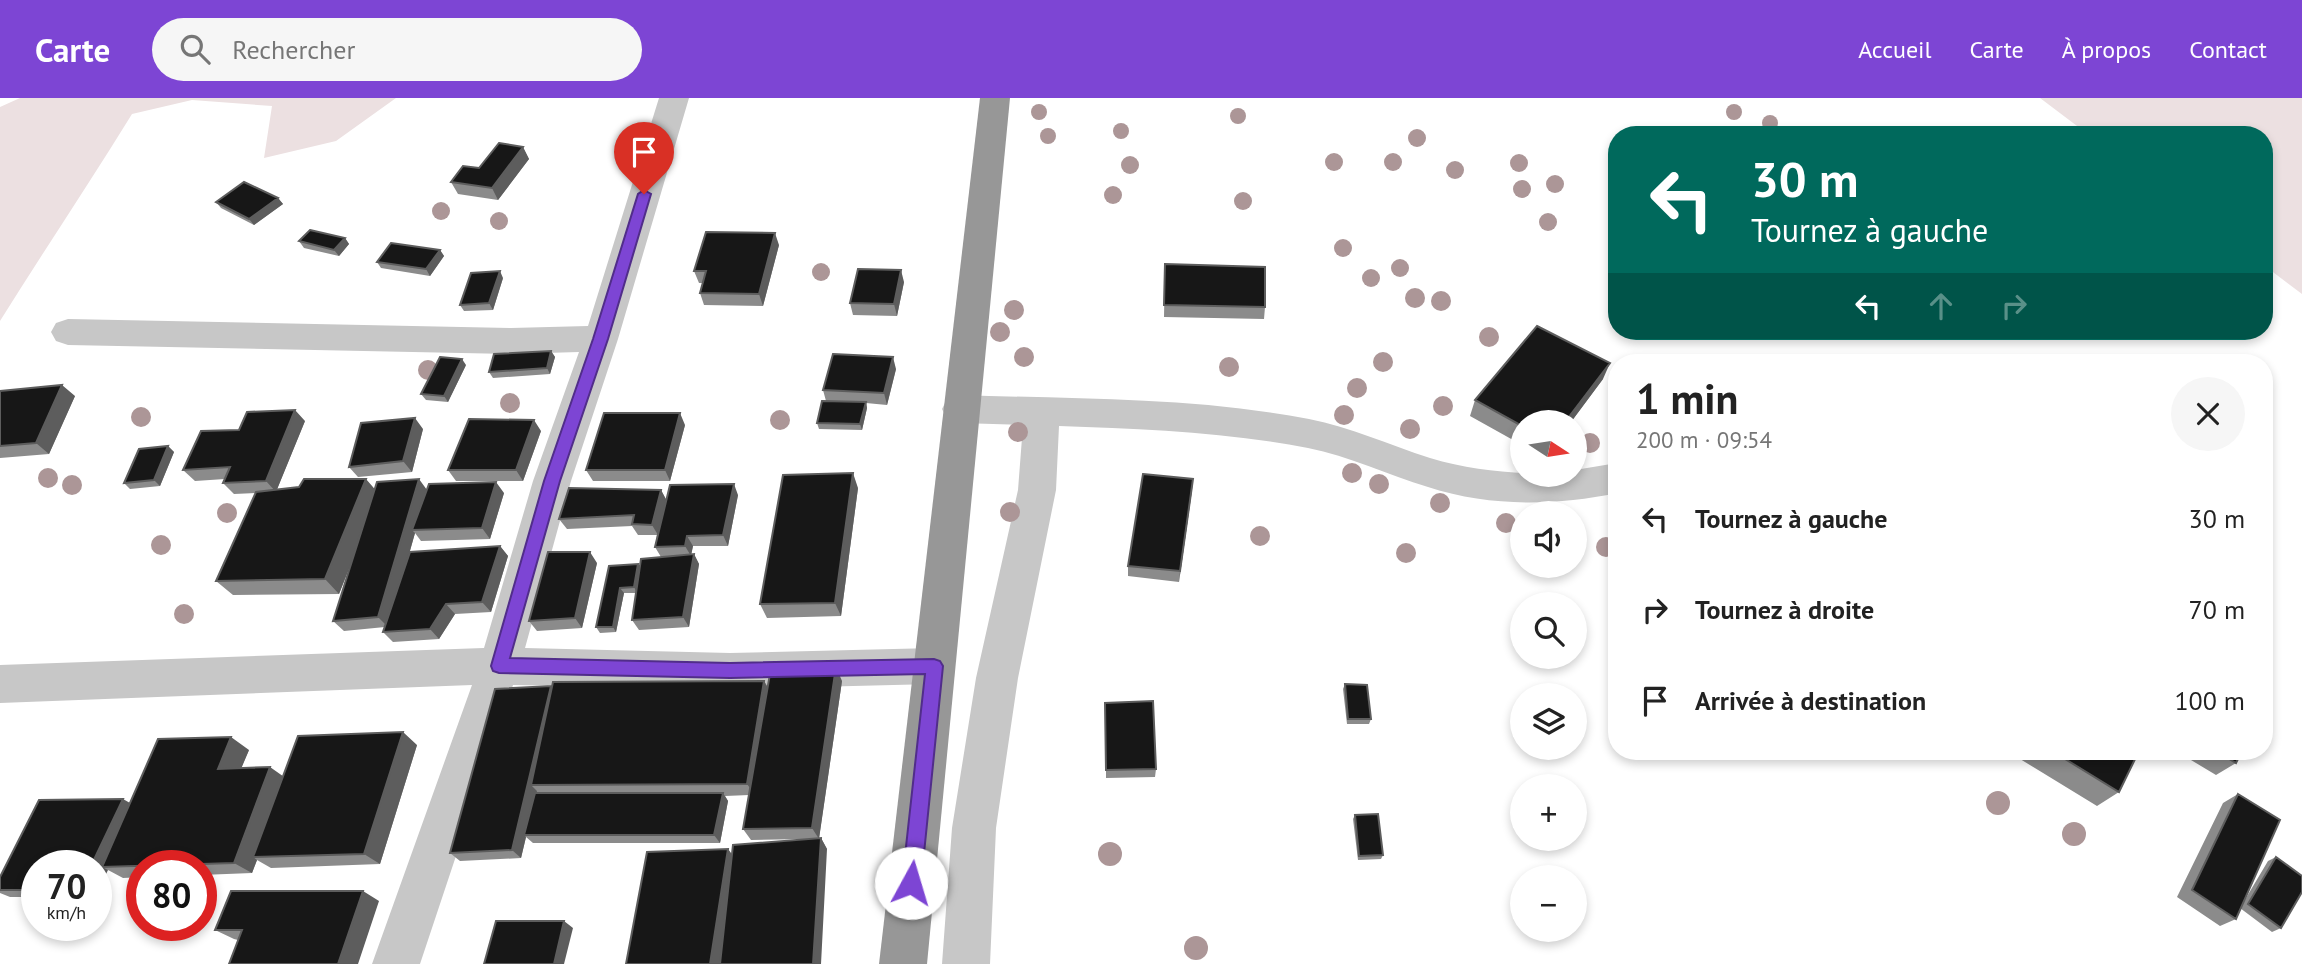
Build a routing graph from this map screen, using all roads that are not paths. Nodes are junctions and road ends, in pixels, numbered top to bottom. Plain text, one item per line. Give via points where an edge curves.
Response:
1 (674, 98) edge
2 (995, 98) edge
3 (68, 332) dead end
4 (601, 339) junction
5 (961, 409) junction
6 (1042, 412) junction
7 (1608, 480) edge
8 (499, 666) junction
9 (934, 666) junction
10 (0, 684) edge
11 (396, 964) edge
12 (903, 964) edge
13 (966, 964) edge

1 - 4 street
2 - 5 highway
3 - 4 street
4 - 8 street via 552,481
5 - 6 street
5 - 9 highway
6 - 7 street via 1135,415 1309,433 1448,478 1500,488 1580,486
6 - 13 street via 1037,490 997,678 974,828
8 - 9 street via 730,671
8 - 10 street
8 - 11 street
9 - 12 highway

